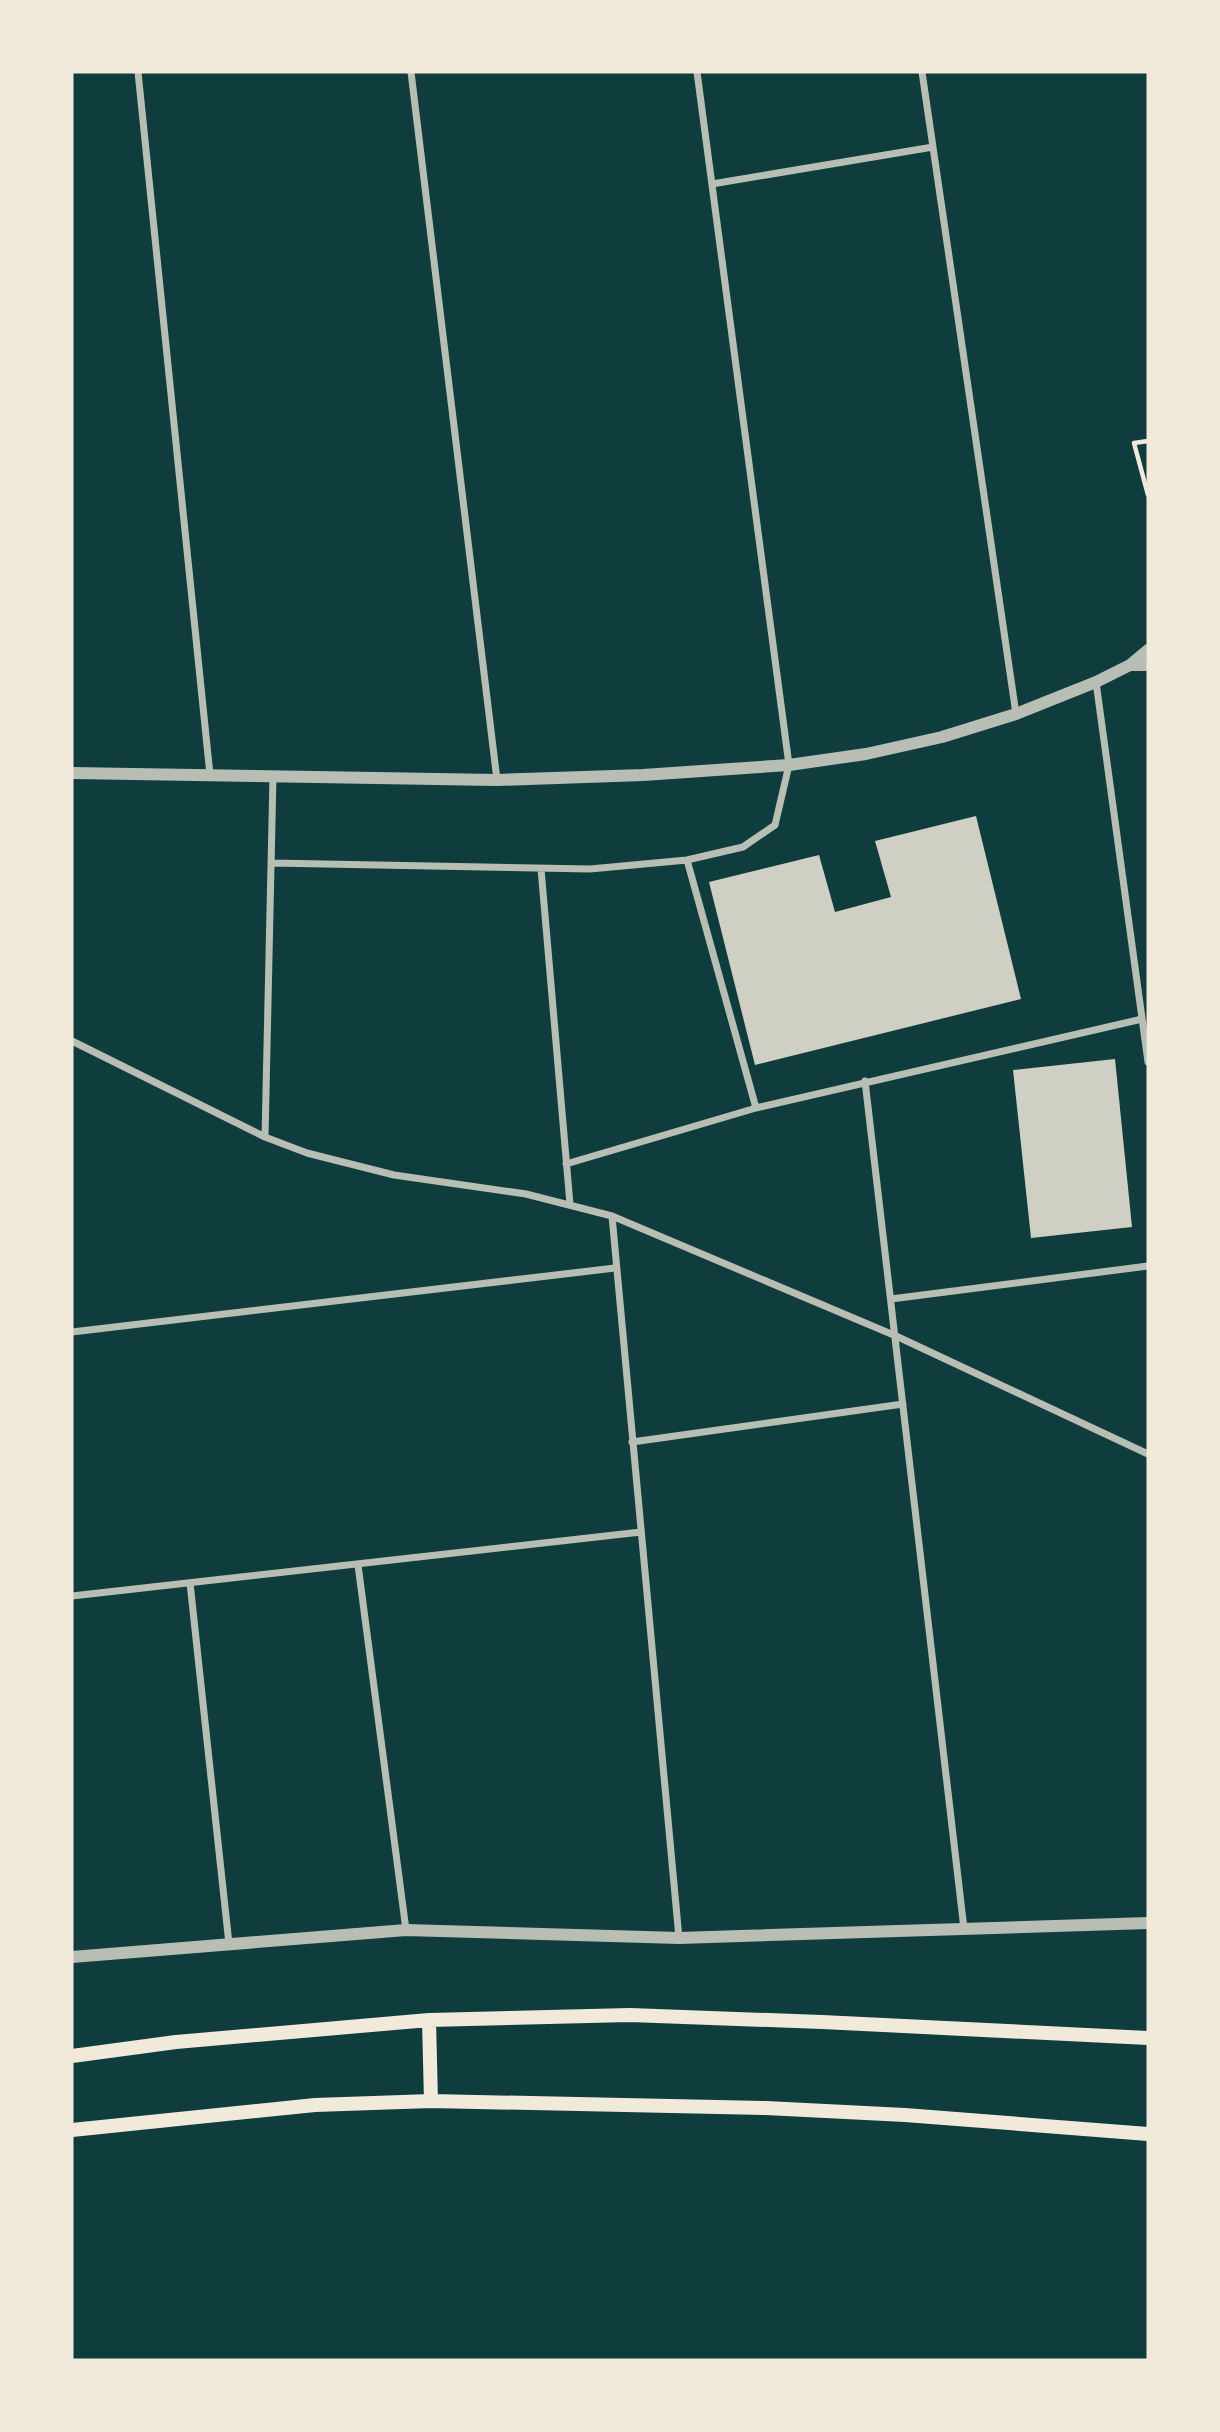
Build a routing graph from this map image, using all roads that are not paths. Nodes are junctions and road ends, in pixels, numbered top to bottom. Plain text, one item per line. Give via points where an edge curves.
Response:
1 (138, 72) edge
2 (411, 72) edge
3 (697, 72) edge
4 (922, 72) edge
5 (933, 147) junction
6 (712, 184) junction
7 (1148, 650) edge
8 (1130, 665) junction
9 (1148, 665) edge
10 (1096, 682) junction
11 (1016, 714) junction
12 (789, 765) junction
13 (72, 773) edge
14 (210, 775) junction
15 (273, 775) junction
16 (497, 780) junction
17 (687, 860) junction
18 (271, 863) junction
19 (541, 869) junction
20 (1142, 1019) junction
21 (72, 1041) edge
22 (1148, 1062) edge
23 (865, 1081) junction
24 (756, 1108) junction
25 (265, 1137) junction
26 (566, 1164) junction
27 (570, 1204) junction
28 (612, 1216) junction
29 (1148, 1266) edge
30 (615, 1268) junction
31 (891, 1299) junction
32 (72, 1332) edge
33 (896, 1336) junction
34 (903, 1404) junction
35 (632, 1441) junction
36 (1148, 1454) edge
37 (641, 1532) junction
38 (358, 1565) junction
39 (190, 1583) junction
40 (72, 1596) edge
41 (1148, 1923) edge
42 (964, 1929) junction
43 (406, 1930) junction
44 (679, 1938) junction
45 (229, 1944) junction
46 (72, 1957) edge
47 (429, 2020) junction
48 (1148, 2038) edge
49 (72, 2056) edge
50 (431, 2101) junction
51 (72, 2130) edge
52 (1148, 2134) edge

1 - 14 street
2 - 16 street
3 - 6 street
4 - 5 street
5 - 6 street
5 - 11 street
6 - 12 street
7 - 8 street
8 - 9 street
8 - 10 street
10 - 11 street
10 - 20 street
11 - 12 street via 929,740
12 - 16 street
12 - 17 street via 775,825 743,847
13 - 14 street
14 - 15 street
15 - 16 street
15 - 18 street
17 - 19 street
17 - 24 street
18 - 19 street
18 - 25 street
19 - 26 street
20 - 22 street
20 - 23 street
21 - 25 street
23 - 24 street
23 - 31 street
24 - 26 street
25 - 27 street via 394,1175
26 - 27 street
27 - 28 street
28 - 30 street
28 - 33 street
29 - 31 street
30 - 32 street
30 - 35 street
31 - 33 street
33 - 34 street
33 - 36 street
34 - 35 street
34 - 42 street
35 - 37 street
37 - 38 street
37 - 44 street
38 - 39 street
38 - 43 street
39 - 40 street
39 - 45 street
41 - 42 street
42 - 44 street
43 - 44 street
43 - 45 street
45 - 46 street
47 - 48 main road via 631,2015
47 - 49 main road
47 - 50 main road
50 - 51 main road via 315,2105
50 - 52 main road via 766,2108

